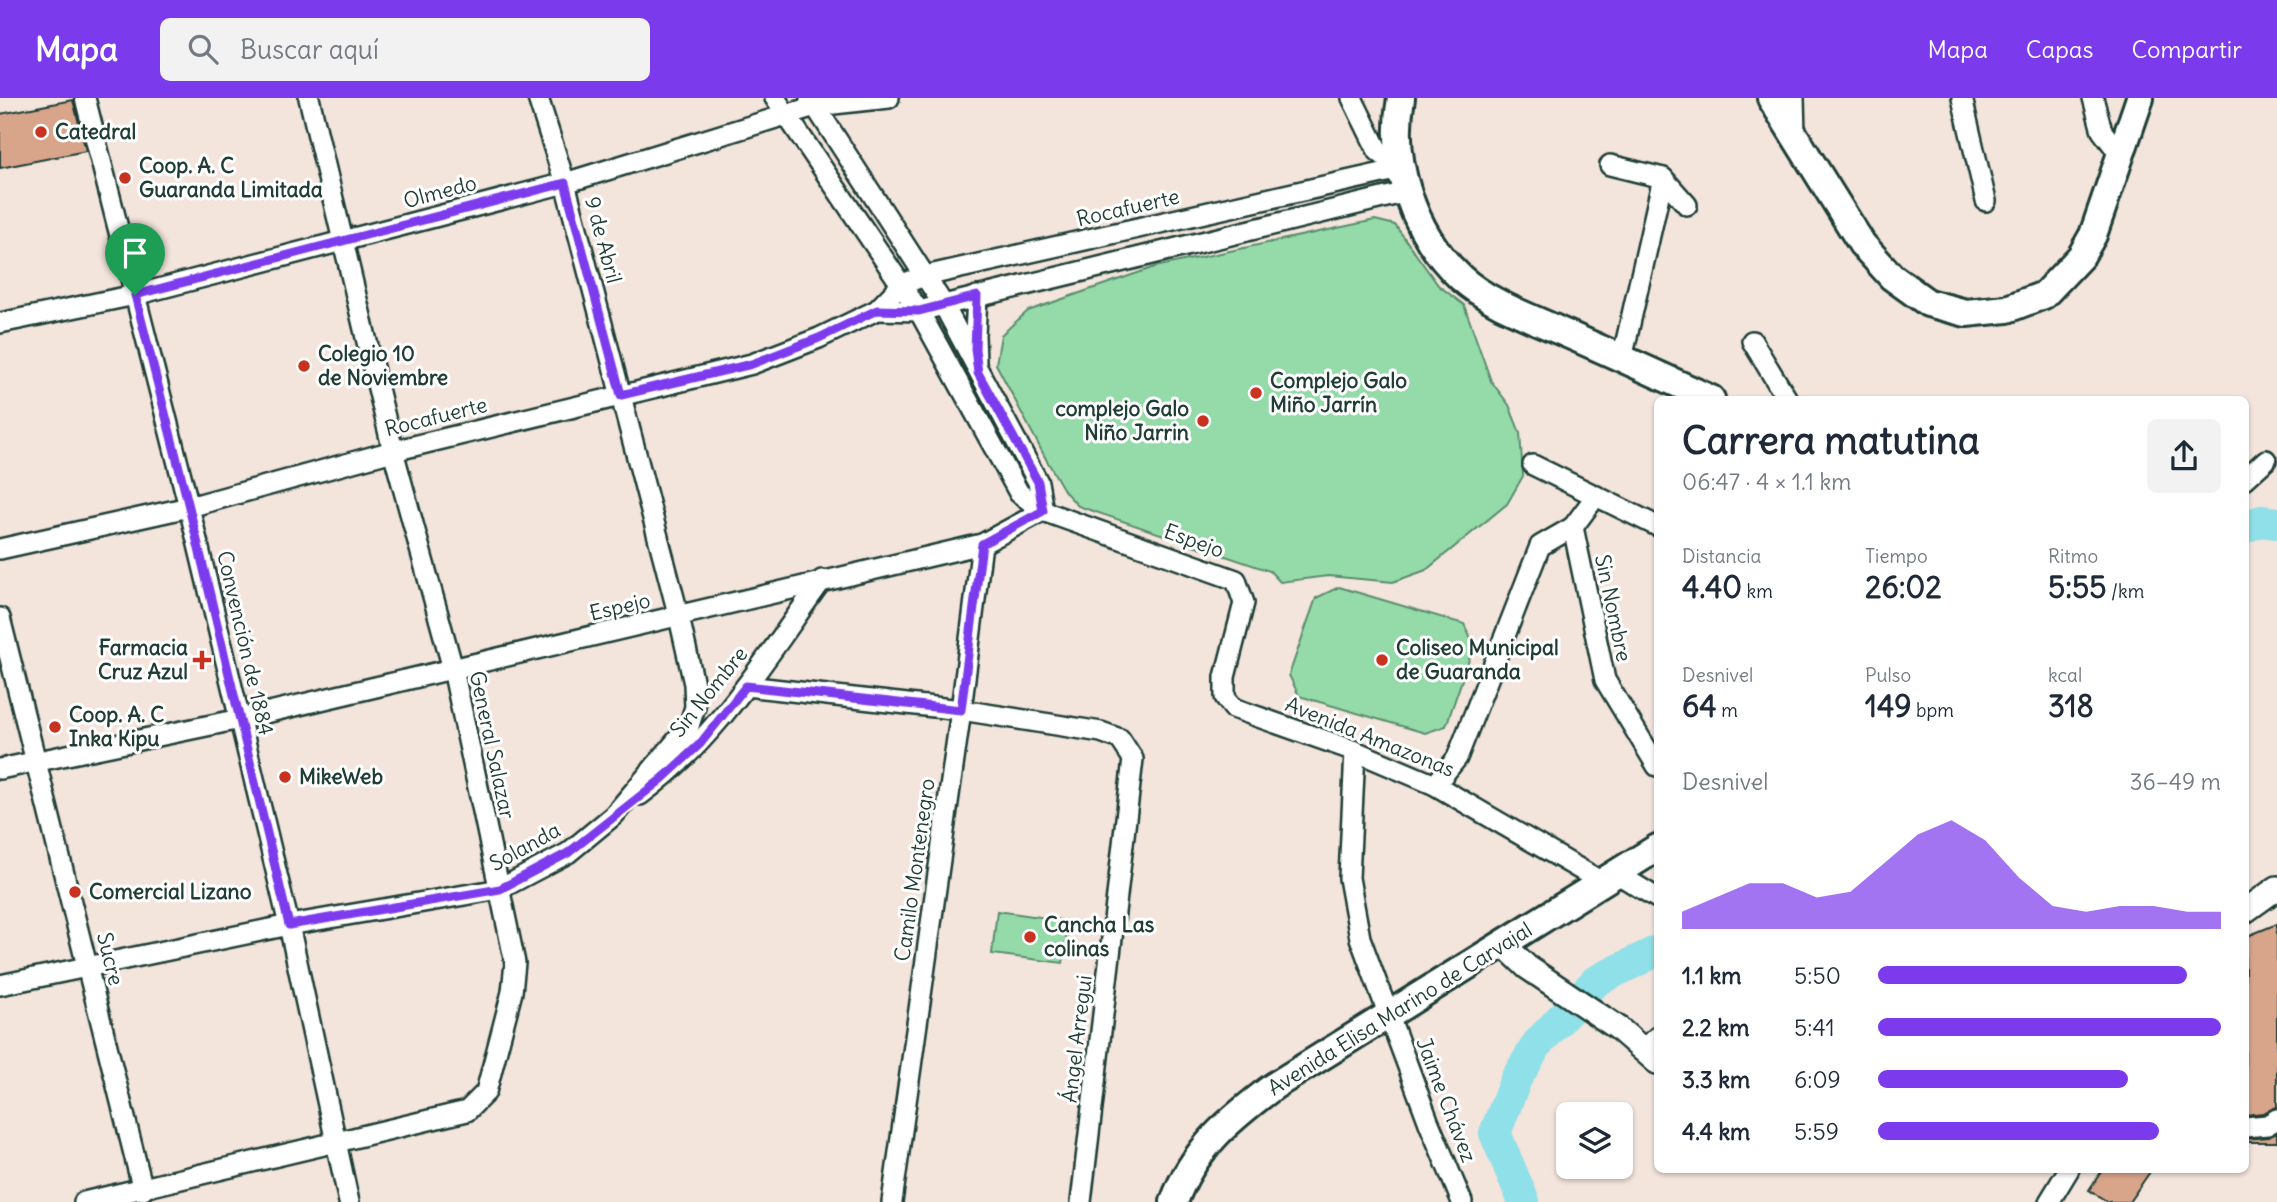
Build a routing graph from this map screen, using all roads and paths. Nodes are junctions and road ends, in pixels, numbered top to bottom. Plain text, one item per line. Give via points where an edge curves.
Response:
1 (85, 98) edge
2 (309, 98) edge
3 (538, 98) edge
4 (775, 98) edge
5 (889, 98) edge
6 (1352, 98) edge
7 (1401, 98) edge
8 (1771, 98) edge
9 (1794, 98) edge
10 (1962, 98) edge
11 (2093, 98) edge
12 (2140, 98) edge
13 (819, 101) edge
14 (786, 115) junction
15 (1795, 135) junction
16 (2122, 158) junction
17 (1610, 165) dead end
18 (1663, 178) junction
19 (1404, 181) junction
20 (565, 183) junction
21 (1986, 201) dead end
22 (1686, 205) dead end
23 (344, 241) junction
24 (925, 276) junction
25 (902, 284) junction
26 (135, 295) junction
27 (977, 296) junction
28 (943, 304) junction
29 (877, 310) junction
30 (919, 311) junction
31 (0, 323) edge
32 (1752, 341) dead end
33 (1622, 359) junction
34 (978, 373) junction
35 (621, 395) junction
36 (1704, 396) edge
37 (1785, 396) edge
38 (393, 451) junction
39 (2266, 460) dead end
40 (1533, 465) dead end
41 (2249, 475) edge
42 (1596, 496) junction
43 (189, 507) junction
44 (1043, 511) junction
45 (1654, 525) edge
46 (1573, 527) junction
47 (982, 544) junction
48 (0, 549) edge
49 (822, 580) junction
50 (1236, 580) joint
51 (679, 617) junction
52 (0, 618) edge
53 (453, 669) junction
54 (746, 686) junction
55 (961, 710) junction
56 (240, 719) junction
57 (1355, 751) junction
58 (35, 761) junction
59 (1654, 761) edge
60 (0, 769) edge
61 (1435, 785) junction
62 (614, 815) junction
63 (1654, 850) edge
64 (1609, 877) junction
65 (2277, 888) edge
66 (500, 889) junction
67 (1654, 897) edge
68 (2249, 908) edge
69 (289, 925) junction
70 (1503, 944) junction
71 (88, 966) junction
72 (0, 985) edge
73 (1388, 1014) junction
74 (1652, 1050) edge
75 (2277, 1119) edge
76 (2249, 1127) edge
77 (336, 1143) junction
78 (2067, 1173) edge
79 (142, 1198) edge
80 (84, 1202) edge
81 (349, 1202) edge
82 (892, 1202) edge
83 (1081, 1202) edge
84 (1174, 1202) edge
85 (1462, 1202) edge
86 (2049, 1202) edge

1 - 26 street, Convención de 1884
2 - 23 street, General Salazar
3 - 20 street, 9 de Abril
4 - 14 street
5 - 13 street, Olmedo
6 - 19 street via 1378,151
7 - 19 highway via 1397,117
8 - 15 highway
9 - 15 street
10 - 21 street
11 - 16 street via 2102,131
12 - 16 highway
13 - 14 street, Olmedo
13 - 24 street
14 - 20 street, Olmedo
14 - 25 street
15 - 16 highway via 1862,244 1892,277 1927,303 1966,313 2007,309 2044,295 2081,256 2093,235
17 - 18 street
18 - 22 street
18 - 33 street
19 - 24 street, Rocafuerte
19 - 27 street, Rocafuerte
19 - 33 highway via 1428,237 1461,278 1499,303
20 - 23 street, Olmedo
20 - 35 street, 9 de Abril
23 - 26 street, Olmedo
23 - 38 street, General Salazar
24 - 25 street, Rocafuerte
24 - 28 street
25 - 29 street, Rocafuerte
25 - 30 street
26 - 31 street, Olmedo
26 - 43 street, Convención de 1884
27 - 28 street, Rocafuerte
27 - 34 street
28 - 30 street, Rocafuerte
28 - 34 street
29 - 30 street, Rocafuerte
29 - 35 street, Rocafuerte via 752,364
30 - 44 street via 1018,493
32 - 37 street
33 - 36 highway
34 - 44 street via 1038,482
35 - 38 street, Rocafuerte
35 - 51 street, Solanda
38 - 43 street, Rocafuerte
38 - 53 street, General Salazar
39 - 41 street
40 - 42 street
42 - 45 street
42 - 46 street
43 - 48 street, Rocafuerte
43 - 56 street, Convención de 1884
44 - 47 street, Espejo
44 - 50 street, Espejo
46 - 59 street, Sin Nombre via 1605,680
46 - 61 street via 1540,546 1457,758
47 - 49 street, Espejo
47 - 55 street, Camilo Montenegro
49 - 51 street, Espejo
49 - 54 street, Sin Nombre
50 - 57 street, Avenida Amazonas via 1244,603 1225,697 1233,708
51 - 53 street, Espejo
51 - 62 street, Solanda via 694,684 695,707 689,726
52 - 58 street, Sucre
53 - 56 street, Espejo
53 - 66 street, General Salazar
54 - 55 street
54 - 62 street, Sin Nombre via 700,744
55 - 82 street, Camilo Montenegro
55 - 83 street, Ángel Arregui via 1101,732 1120,739 1133,759
56 - 58 street, Espejo
56 - 69 street, Convención de 1884
57 - 61 street, Avenida Amazonas
57 - 73 street, Jaime Chávez via 1349,878 1360,938
58 - 60 street, Espejo
58 - 71 street, Sucre
61 - 64 street, Avenida Amazonas
62 - 66 street, Solanda via 568,853
63 - 64 highway, Avenida Elisa Marino de Carvajal
64 - 67 street, Avenida Amazonas
64 - 70 highway, Avenida Elisa Marino de Carvajal
65 - 68 main road
66 - 69 street, Solanda
66 - 77 street, General Salazar via 515,963 486,1092 467,1111
69 - 71 street, Solanda
69 - 77 street, Convención de 1884
70 - 73 highway, Avenida Elisa Marino de Carvajal
70 - 74 main road via 1527,967
71 - 72 street, Solanda
71 - 79 street, Sucre
73 - 84 highway, Avenida Elisa Marino de Carvajal via 1233,1116 1207,1143 1183,1178
73 - 85 street, Jaime Chávez
75 - 76 street
77 - 79 street, General Salazar
77 - 81 street, Convención de 1884
78 - 86 street
79 - 80 street, General Salazar

